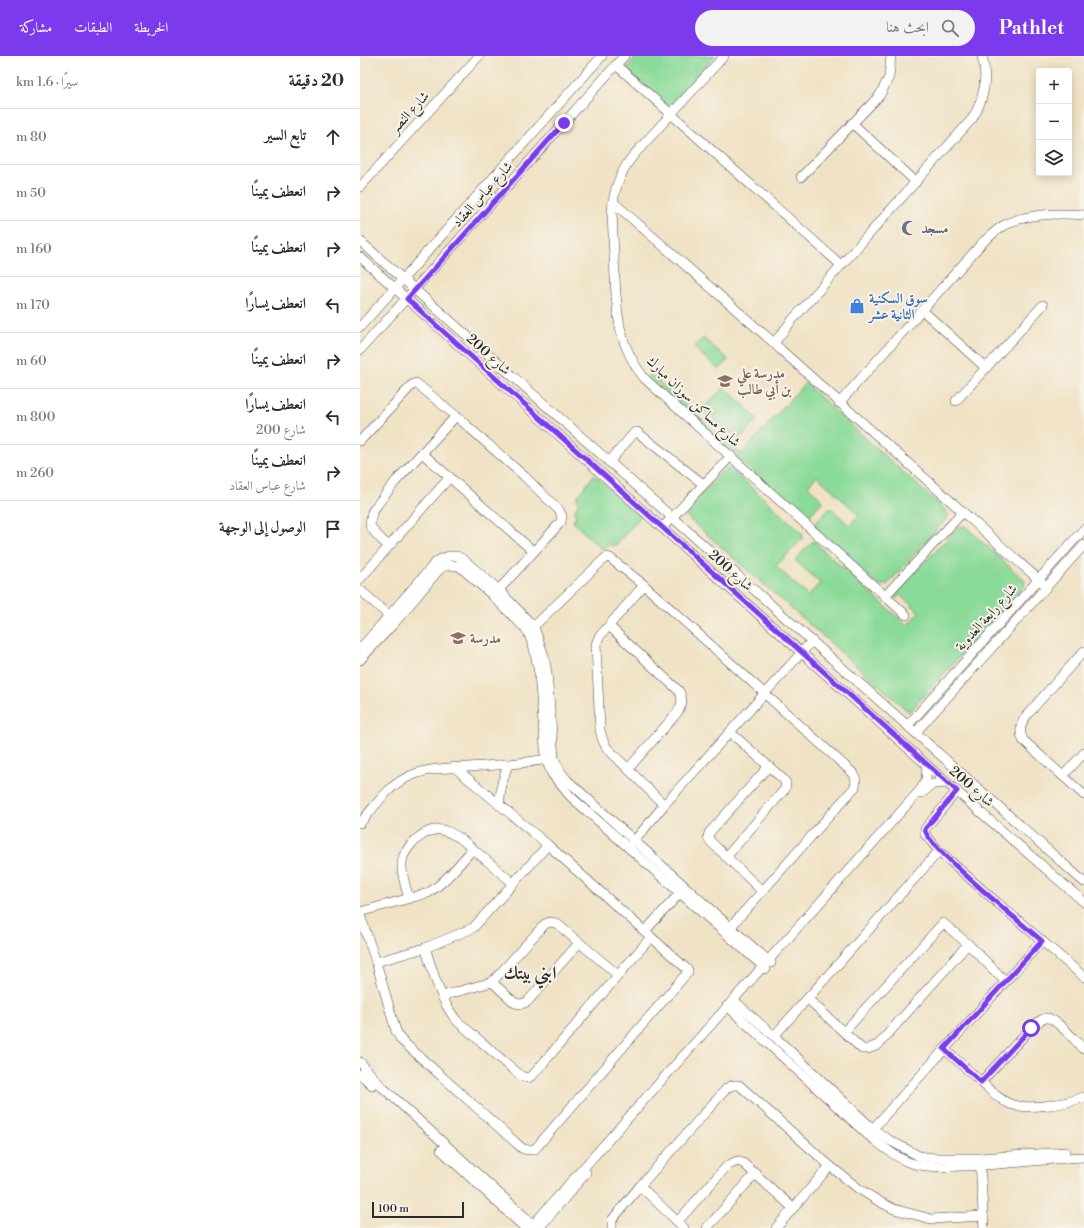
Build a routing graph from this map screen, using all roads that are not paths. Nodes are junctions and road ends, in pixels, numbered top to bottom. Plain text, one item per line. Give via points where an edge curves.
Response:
1 (479, 56) edge
2 (602, 56) edge
3 (624, 56) edge
4 (724, 56) edge
5 (890, 56) edge
6 (982, 56) edge
7 (616, 65) junction
8 (671, 114) junction
9 (852, 123) junction
10 (801, 177) dead end
11 (916, 182) junction
12 (360, 187) edge
13 (613, 202) junction
14 (1084, 215) edge
15 (360, 241) edge
16 (433, 246) junction
17 (445, 255) junction
18 (360, 257) edge
19 (841, 265) junction
20 (404, 280) junction
21 (395, 289) junction
22 (415, 290) junction
23 (407, 299) junction
24 (1043, 305) dead end
25 (922, 310) junction
26 (360, 327) edge
27 (774, 342) junction
28 (360, 350) edge
29 (986, 368) junction
30 (956, 401) dead end
31 (839, 403) junction
32 (456, 416) junction
33 (360, 441) edge
34 (422, 453) junction
35 (731, 456) junction
36 (609, 462) junction
37 (450, 477) junction
38 (703, 484) junction
39 (963, 512) junction
40 (671, 518) junction
41 (662, 528) junction
42 (1084, 528) edge
43 (1084, 545) edge
44 (388, 546) junction
45 (534, 551) junction
46 (360, 579) edge
47 (1039, 579) junction
48 (644, 584) junction
49 (1047, 586) junction
50 (360, 590) edge
51 (496, 593) junction
52 (885, 596) junction
53 (906, 615) dead end
54 (393, 618) junction
55 (609, 626) junction
56 (531, 630) junction
57 (812, 641) junction
58 (360, 649) edge
59 (1084, 651) edge
60 (802, 652) junction
61 (360, 660) edge
62 (764, 694) junction
63 (925, 707) junction
64 (933, 714) junction
65 (908, 725) junction
66 (730, 732) junction
67 (916, 732) junction
68 (1084, 753) edge
69 (550, 759) junction
70 (508, 764) junction
71 (927, 765) junction
72 (769, 766) junction
73 (454, 767) junction
74 (628, 769) junction
75 (1063, 776) junction
76 (947, 783) junction
77 (957, 791) junction
78 (1084, 795) edge
79 (499, 804) junction
80 (664, 805) junction
81 (1014, 820) junction
82 (360, 823) edge
83 (1004, 832) junction
84 (631, 844) junction
85 (548, 845) junction
86 (473, 849) junction
87 (940, 851) junction
88 (726, 857) junction
89 (1084, 882) edge
90 (514, 883) junction
91 (762, 892) junction
92 (680, 893) junction
93 (409, 899) junction
94 (1084, 902) edge
95 (360, 914) edge
96 (727, 930) junction
97 (648, 934) junction
98 (1042, 941) junction
99 (579, 943) junction
100 (968, 944) junction
101 (425, 948) junction
102 (376, 962) junction
103 (767, 965) junction
104 (618, 975) junction
105 (1084, 977) edge
106 (1005, 981) junction
107 (492, 982) junction
108 (442, 996) junction
109 (808, 999) junction
110 (732, 1004) junction
111 (844, 1032) junction
112 (774, 1036) junction
113 (944, 1049) junction
114 (1084, 1049) edge
115 (360, 1062) edge
116 (360, 1074) edge
117 (981, 1082) junction
118 (1084, 1097) edge
119 (870, 1132) junction
120 (1084, 1151) edge
121 (1084, 1157) edge
122 (980, 1162) junction
123 (830, 1166) junction
124 (756, 1173) junction
125 (640, 1186) junction
126 (793, 1208) junction
127 (983, 1216) junction
128 (678, 1221) junction
129 (931, 1223) edge
130 (533, 1227) edge
131 (612, 1228) edge
132 (684, 1228) edge
133 (707, 1228) edge
134 (776, 1228) edge
135 (984, 1228) edge

1 - 12 street, شارع النصر
2 - 16 street, شارع عباس العقاد
3 - 7 street, شارع عباس العقاد
4 - 8 street, شارع مساكن سوزان مبارك
5 - 9 street via 889,77 884,90
6 - 11 street via 985,84 976,112
7 - 8 street
7 - 17 street, شارع عباس العقاد
8 - 13 street, شارع مساكن سوزان مبارك via 628,163 618,182
8 - 19 street
9 - 10 street
9 - 11 street
11 - 19 street
13 - 27 street
13 - 35 street, شارع مساكن سوزان مبارك via 617,316 628,353 644,378
14 - 25 street via 1036,216 1013,221 1002,227 984,241
15 - 20 street, شارع 200
16 - 17 street
16 - 20 street, شارع عباس العقاد
17 - 22 street, شارع عباس العقاد
18 - 21 street, شارع 200
19 - 27 street
20 - 21 street, شارع عباس العقاد
20 - 22 street, شارع 200
21 - 23 street, شارع 200
21 - 26 street, شارع عباس العقاد
22 - 23 street, شارع عباس العقاد
22 - 36 street, شارع 200
23 - 28 street, شارع عباس العقاد
23 - 41 street, شارع 200
24 - 29 street
25 - 29 street
25 - 31 street
27 - 31 street
29 - 30 street
31 - 39 street
32 - 33 street via 415,383
32 - 34 street
32 - 45 street via 524,476 560,512 561,522
34 - 37 street
34 - 44 street via 372,512 370,526
35 - 38 street
35 - 52 street, شارع مساكن سوزان مبارك
36 - 38 street via 637,432
36 - 40 street, شارع 200
37 - 44 street
37 - 45 street
38 - 40 street
39 - 47 street
39 - 52 street
40 - 41 street
40 - 57 street, شارع 200
41 - 60 street, شارع 200
42 - 47 street, شارع رابعة العدوية
43 - 49 street, شارع رابعة العدوية
44 - 46 street
45 - 51 street
47 - 49 street
47 - 63 street, شارع رابعة العدوية
48 - 55 street
48 - 56 street via 607,557
48 - 62 street
49 - 64 street, شارع رابعة العدوية
50 - 54 street
51 - 54 street via 459,566 448,565 441,568
51 - 56 street via 523,626
52 - 53 street, شارع مساكن سوزان مبارك
54 - 58 street
54 - 61 street
55 - 74 street via 596,644 600,730 607,748
55 - 74 street via 679,691 683,699 677,713
56 - 69 street
57 - 60 street
57 - 65 street, شارع 200
59 - 75 street via 1026,716 1020,727 1023,740
60 - 62 street
60 - 71 street, شارع 200
62 - 66 street
62 - 91 street via 854,774 856,780 855,787
63 - 64 street
63 - 65 street, شارع رابعة العدوية
64 - 67 street, شارع رابعة العدوية
65 - 67 street, شارع 200
66 - 72 street
66 - 80 street
67 - 81 street, شارع 200
68 - 75 street
69 - 70 street
69 - 84 street via 552,774 570,796
70 - 73 street
70 - 79 street
71 - 76 street, شارع 200
71 - 103 street via 926,780 921,789
72 - 88 street via 786,783 785,789
72 - 88 street via 709,833 710,841
73 - 79 street
73 - 82 street via 419,772 405,778 394,786
74 - 80 street
75 - 78 street
76 - 77 street, شارع 200
76 - 103 street via 933,784 924,792
77 - 83 street, شارع 200
77 - 87 street via 925,829
79 - 85 street
80 - 84 street
81 - 83 street
81 - 89 street, شارع 200
83 - 94 street, شارع 200
84 - 92 street
84 - 96 street
85 - 90 street
85 - 97 street
86 - 90 street
86 - 93 street via 438,887
86 - 93 street via 456,836 443,831 434,830 414,842 405,853 402,863 402,875
87 - 98 street
87 - 109 street
88 - 91 street
90 - 101 street via 473,928
91 - 96 street
92 - 96 street
92 - 97 street
93 - 95 street
95 - 102 street
96 - 103 street
97 - 102 street via 688,972 535,1149 530,1150 523,1149 401,1040 396,1031
97 - 104 street
98 - 105 street
98 - 106 street
99 - 104 street
99 - 107 street via 556,923 545,924
99 - 107 street via 526,1002 515,1003
100 - 106 street
100 - 111 street via 878,1046 868,1050 862,1049
100 - 111 street via 943,923
101 - 102 street
101 - 108 street
103 - 110 street
104 - 108 street via 533,1076 528,1078 522,1076 458,1021 447,1008
106 - 113 street
107 - 108 street
109 - 111 street
109 - 112 street
110 - 112 street
110 - 119 street
110 - 130 street
112 - 119 street
113 - 117 street
113 - 119 street
114 - 117 street via 1053,1019 1046,1018 1031,1028
115 - 130 street via 381,1086
116 - 130 street
117 - 118 street via 1004,1101 1018,1106 1058,1104
119 - 122 street via 919,1156
120 - 122 street
121 - 122 street
122 - 127 street
123 - 125 street via 739,1085 733,1084
123 - 126 street
123 - 129 street via 880,1202
124 - 126 street
124 - 128 street via 743,1163 737,1162 727,1166
124 - 133 street
125 - 128 street
125 - 131 street via 612,1220
126 - 134 street
127 - 129 street
127 - 135 street
128 - 132 street

